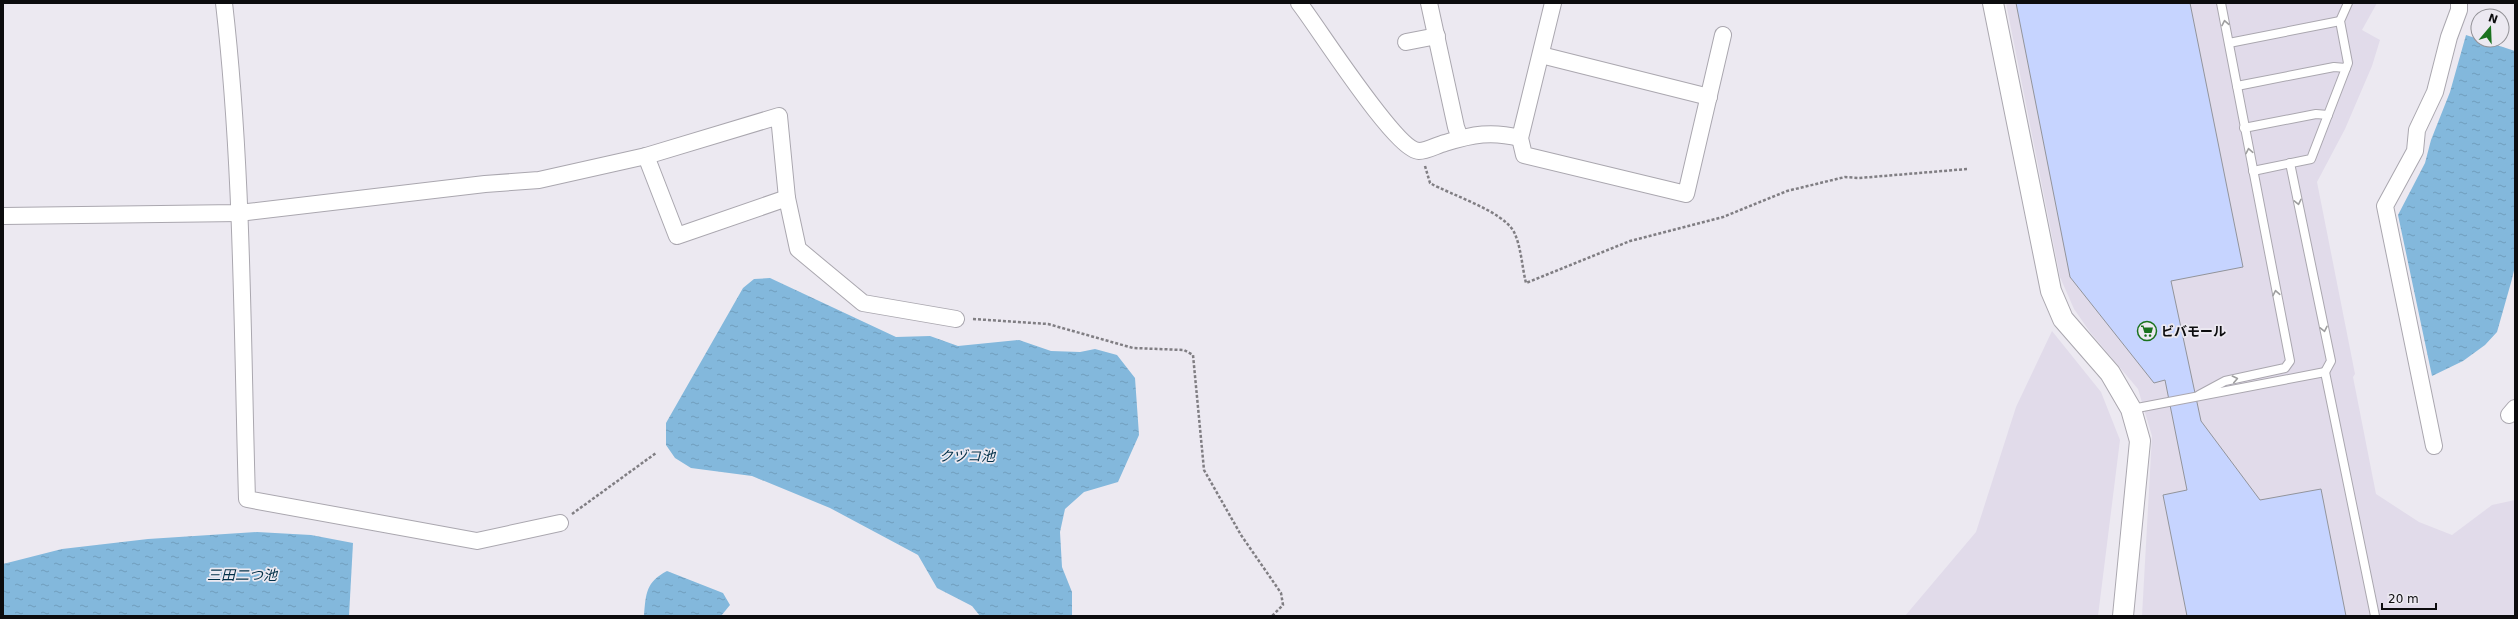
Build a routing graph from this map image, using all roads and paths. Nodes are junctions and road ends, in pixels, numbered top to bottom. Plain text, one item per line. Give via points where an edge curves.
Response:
1 (224, 3) edge
2 (1299, 3) edge
3 (1429, 3) edge
4 (1553, 3) edge
5 (1993, 3) edge
6 (2221, 3) edge
7 (2348, 3) edge
8 (2459, 3) edge
9 (2340, 21) junction
10 (1723, 35) dead end
11 (1437, 36) junction
12 (1406, 42) dead end
13 (2229, 43) junction
14 (1541, 55) junction
15 (2346, 68) junction
16 (2236, 86) junction
17 (1709, 97) junction
18 (2328, 115) junction
19 (2244, 128) junction
20 (1460, 138) junction
21 (1520, 138) junction
22 (1420, 151) junction
23 (646, 156) junction
24 (2290, 163) junction
25 (1967, 169) dead end
26 (2253, 171) junction
27 (787, 198) junction
28 (239, 213) junction
29 (3, 216) edge
30 (956, 318) joint
31 (2325, 372) junction
32 (2200, 395) junction
33 (2131, 409) junction
34 (2434, 446) dead end
35 (656, 453) dead end
36 (560, 523) joint
37 (1272, 616) edge
38 (2123, 616) edge
39 (2375, 616) edge

1 - 28 street
2 - 22 street via 1380,118 1411,150
3 - 11 street
4 - 14 street
5 - 33 street via 2051,291 2064,319 2110,373
13 -> 6 lane
7 - 9 lane
8 - 34 street via 2435,92 2417,130 2415,151 2385,206
9 - 13 lane
9 - 15 lane via 2348,63
10 - 17 street
11 - 12 street
11 - 20 street
13 - 16 lane
14 - 17 street
14 - 21 street
15 - 16 lane via 2334,67
15 - 18 lane
16 - 19 lane
17 - 21 street via 1686,194 1524,155
18 - 19 lane via 2316,114
18 - 24 lane via 2311,159
26 -> 19 lane
20 - 21 street via 1498,132
20 - 22 street
22 - 25 path via 1430,183 1451,195 1492,211 1514,231 1526,283 1630,241 1723,217 1787,191 1845,177
23 - 27 street via 677,236
23 - 27 street via 779,116
23 - 28 street via 539,180
24 - 26 lane
24 -> 31 lane via 2331,361
32 -> 26 lane via 2225,381 2285,368 2290,361
27 - 30 street via 798,249 863,303
28 - 29 street
28 - 36 street via 247,499 477,541
30 - 37 path via 1048,324 1132,348 1184,350 1193,355 1204,470 1241,535 1281,593 1283,605
31 - 32 lane via 2216,395
31 - 39 lane
32 - 33 lane
33 - 38 street via 2140,441
35 - 36 path

